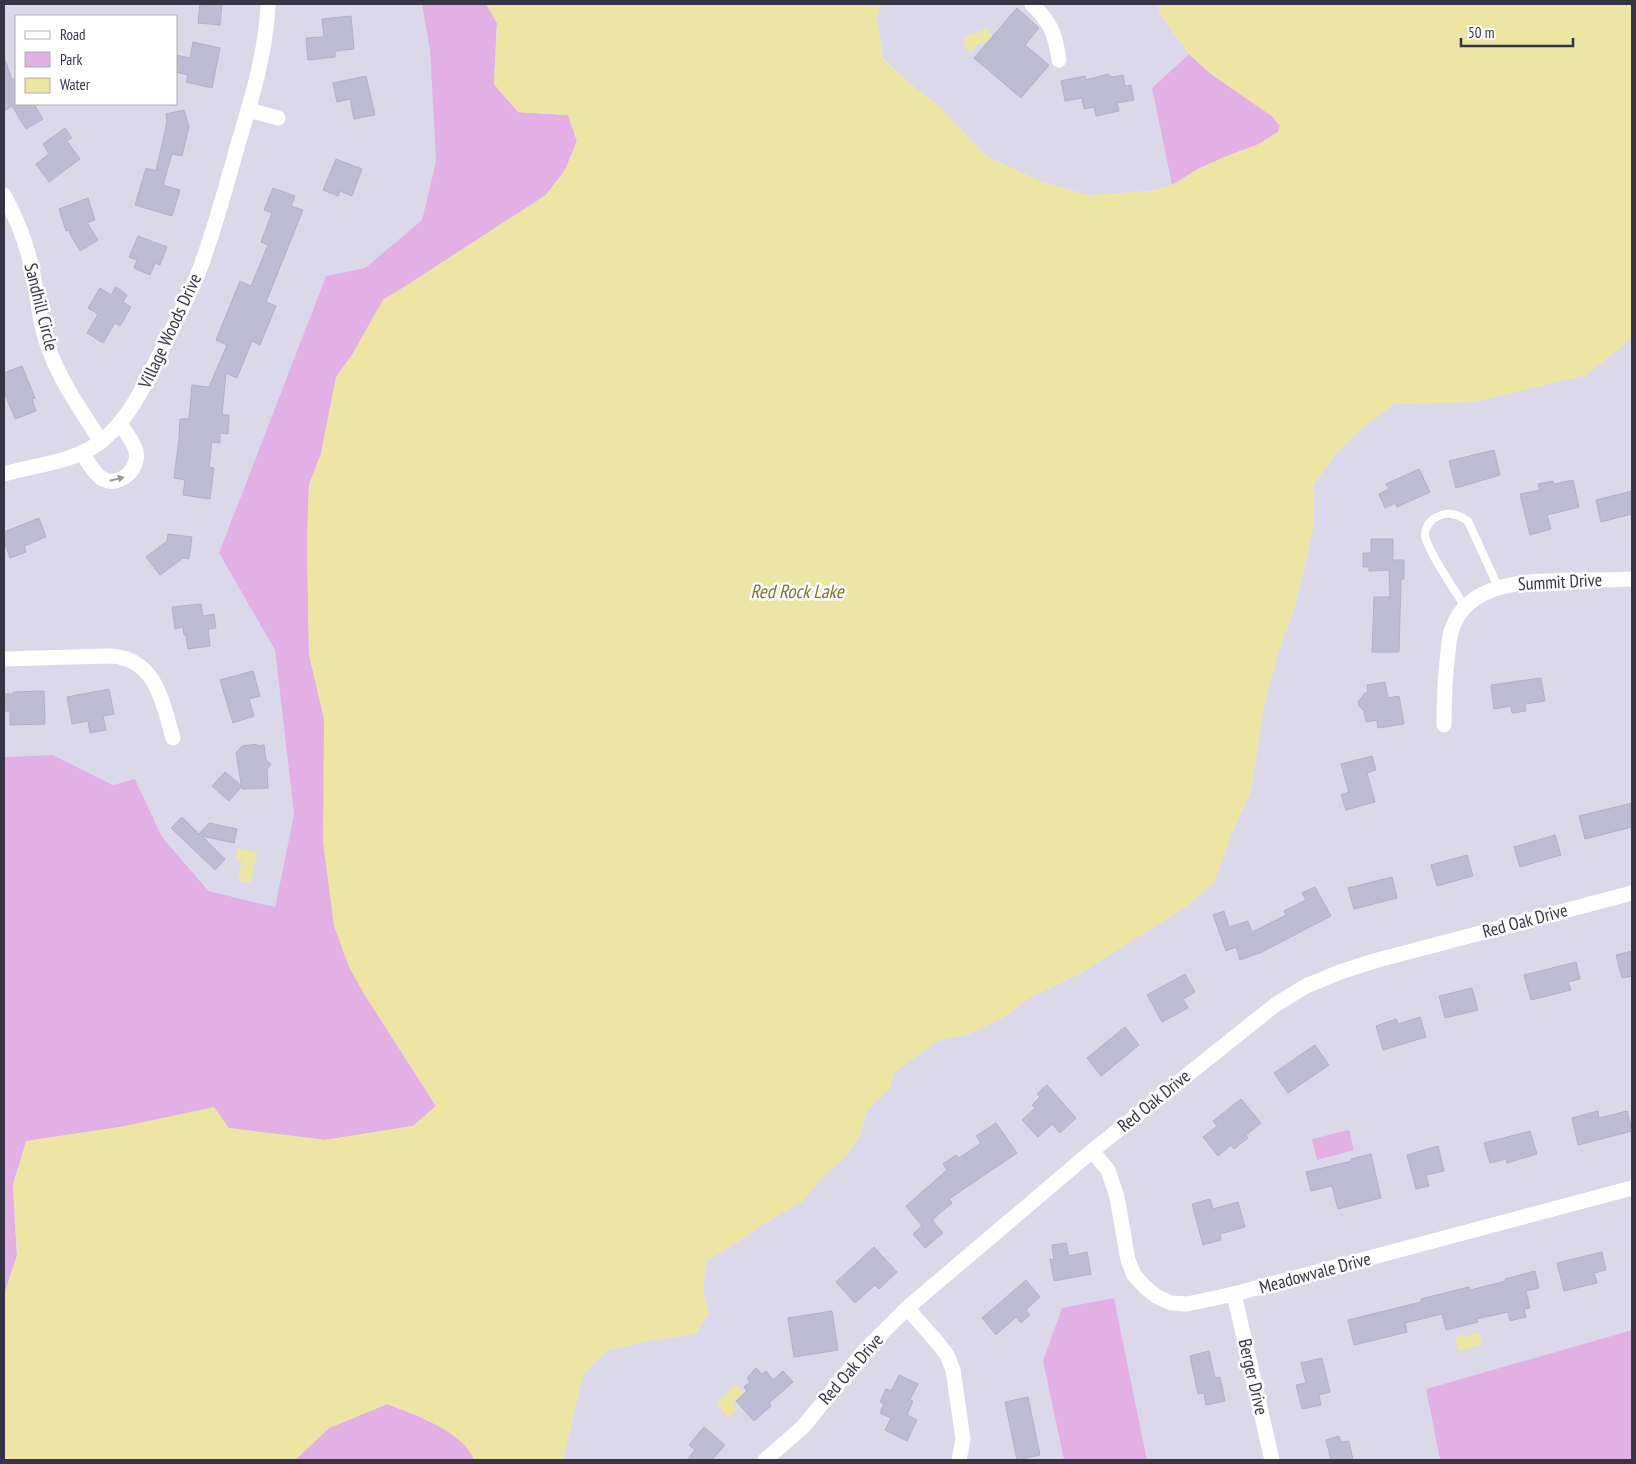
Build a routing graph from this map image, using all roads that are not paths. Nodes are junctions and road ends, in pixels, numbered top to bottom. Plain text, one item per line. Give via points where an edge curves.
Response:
1 (268, 4) edge
2 (1032, 4) edge
3 (1060, 60) dead end
4 (248, 110) junction
5 (278, 118) dead end
6 (4, 195) edge
7 (120, 424) junction
8 (101, 441) junction
9 (82, 453) junction
10 (4, 474) edge
11 (1632, 579) edge
12 (1499, 589) junction
13 (1465, 607) junction
14 (4, 659) edge
15 (1444, 724) dead end
16 (173, 738) dead end
17 (1632, 893) edge
18 (1092, 1151) junction
19 (1632, 1188) edge
20 (1234, 1294) junction
21 (907, 1308) junction
22 (765, 1460) edge
23 (959, 1460) edge
24 (1272, 1460) edge

1 - 4 street, Village Woods Drive via 261,63
2 - 3 street via 1044,16 1056,37
4 - 5 street
4 - 7 street, Village Woods Drive via 202,264 140,393
6 - 8 street, Sandhill Circle via 24,240 43,331 55,363 72,397
7 - 8 street, Village Woods Drive
9 -> 7 street via 94,471 106,481 127,476 136,462 136,452
8 - 9 street, Village Woods Drive
9 - 10 street, Village Woods Drive via 59,462
11 - 12 street, Summit Drive via 1544,581 1512,584
12 - 13 street, Summit Drive
12 - 13 lane via 1468,521 1450,514 1439,516 1430,521 1425,533 1427,545
13 - 15 street, Summit Drive via 1451,630 1444,683
14 - 16 street via 107,656 122,657 137,664 158,690
17 - 18 street, Red Oak Drive via 1374,961 1306,986 1246,1027
18 - 20 street, Meadowvale Drive via 1108,1170 1117,1197 1128,1260 1134,1275 1145,1287 1171,1303 1186,1304
18 - 21 street, Red Oak Drive
19 - 20 street, Meadowvale Drive
20 - 24 street, Berger Drive
21 - 22 street, Red Oak Drive via 865,1350 803,1427
21 - 23 street via 947,1355 953,1370 963,1439

